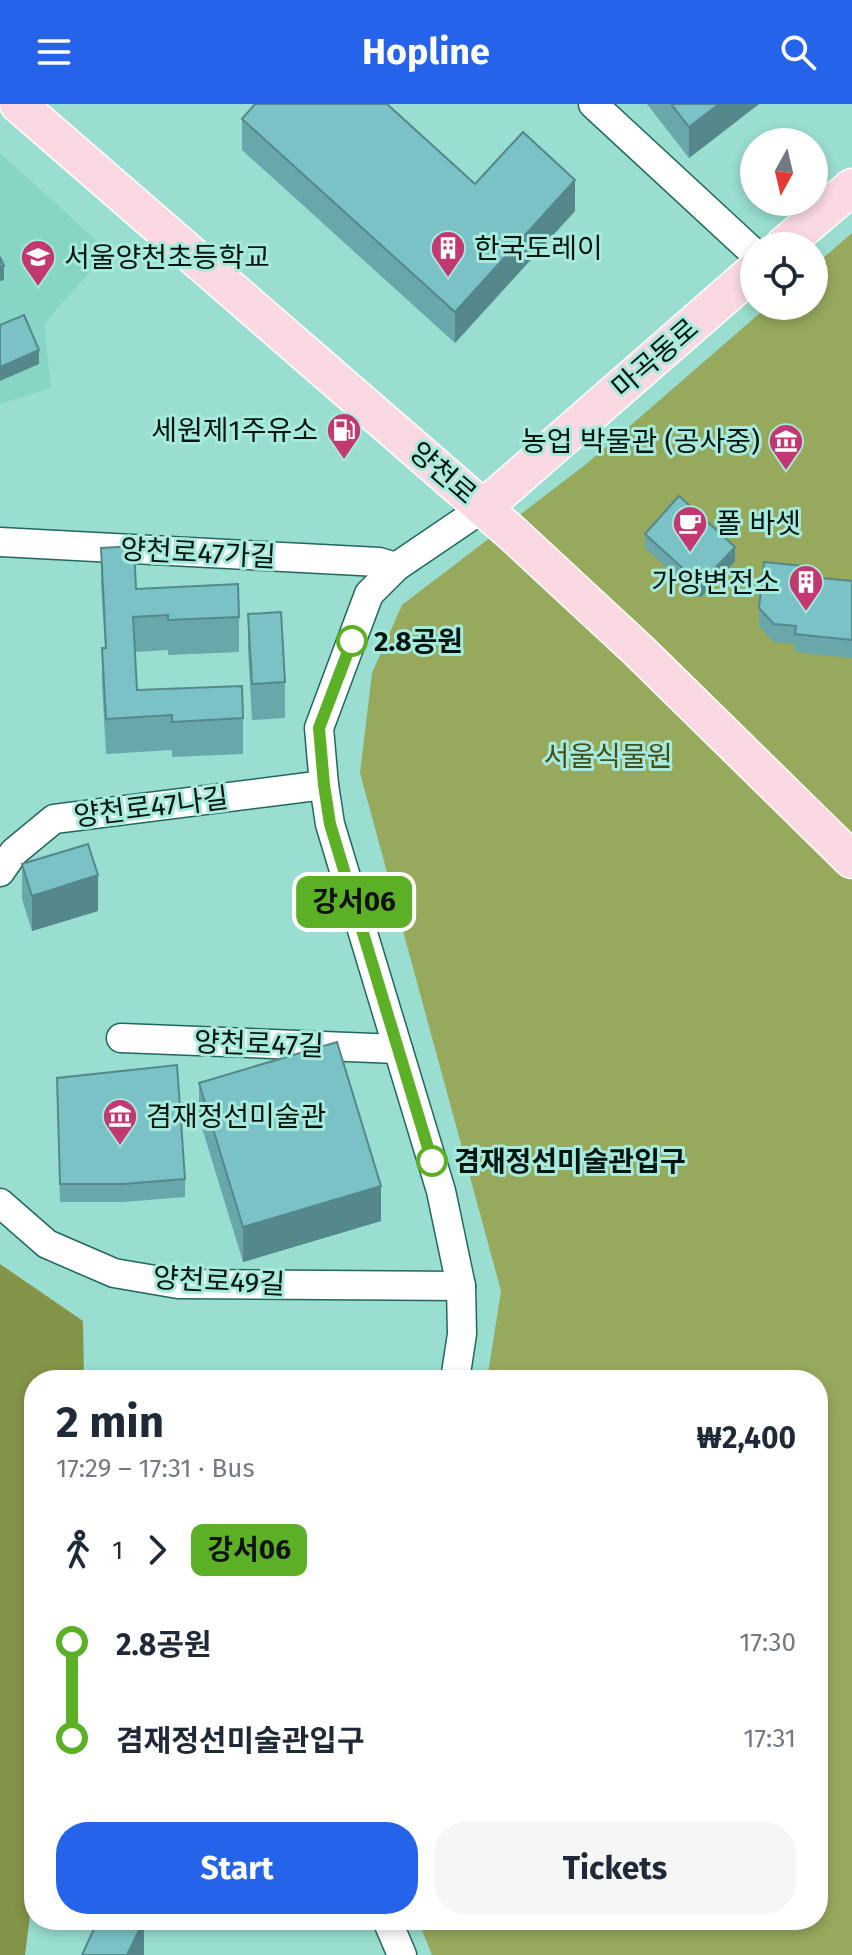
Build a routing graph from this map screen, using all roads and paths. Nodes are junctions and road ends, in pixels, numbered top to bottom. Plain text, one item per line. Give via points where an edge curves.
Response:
1 (18, 104) edge
2 (593, 104) edge
3 (852, 187) edge
4 (799, 232) edge
5 (740, 240) edge
6 (740, 283) edge
7 (483, 508) junction
8 (0, 542) edge
9 (396, 567) junction
10 (324, 785) junction
11 (852, 860) edge
12 (0, 872) edge
13 (121, 1038) dead end
14 (398, 1049) junction
15 (0, 1203) edge
16 (461, 1286) junction
17 (457, 1370) edge
18 (391, 1930) edge
19 (402, 1955) edge

1 - 7 main road, 양천로
2 - 5 street
3 - 4 main road
6 - 7 main road, 마곡동로
7 - 9 street
7 - 11 main road, 양천로 via 638,650
8 - 9 street, 양천로47가길
9 - 10 street via 369,594 319,728
10 - 12 street, 양천로47나길 via 54,819 14,852
10 - 14 street via 330,824
13 - 14 street, 양천로47길
14 - 16 street via 441,1191
15 - 16 street, 양천로49길 via 47,1244 114,1273 178,1284
16 - 17 street
18 - 19 street

